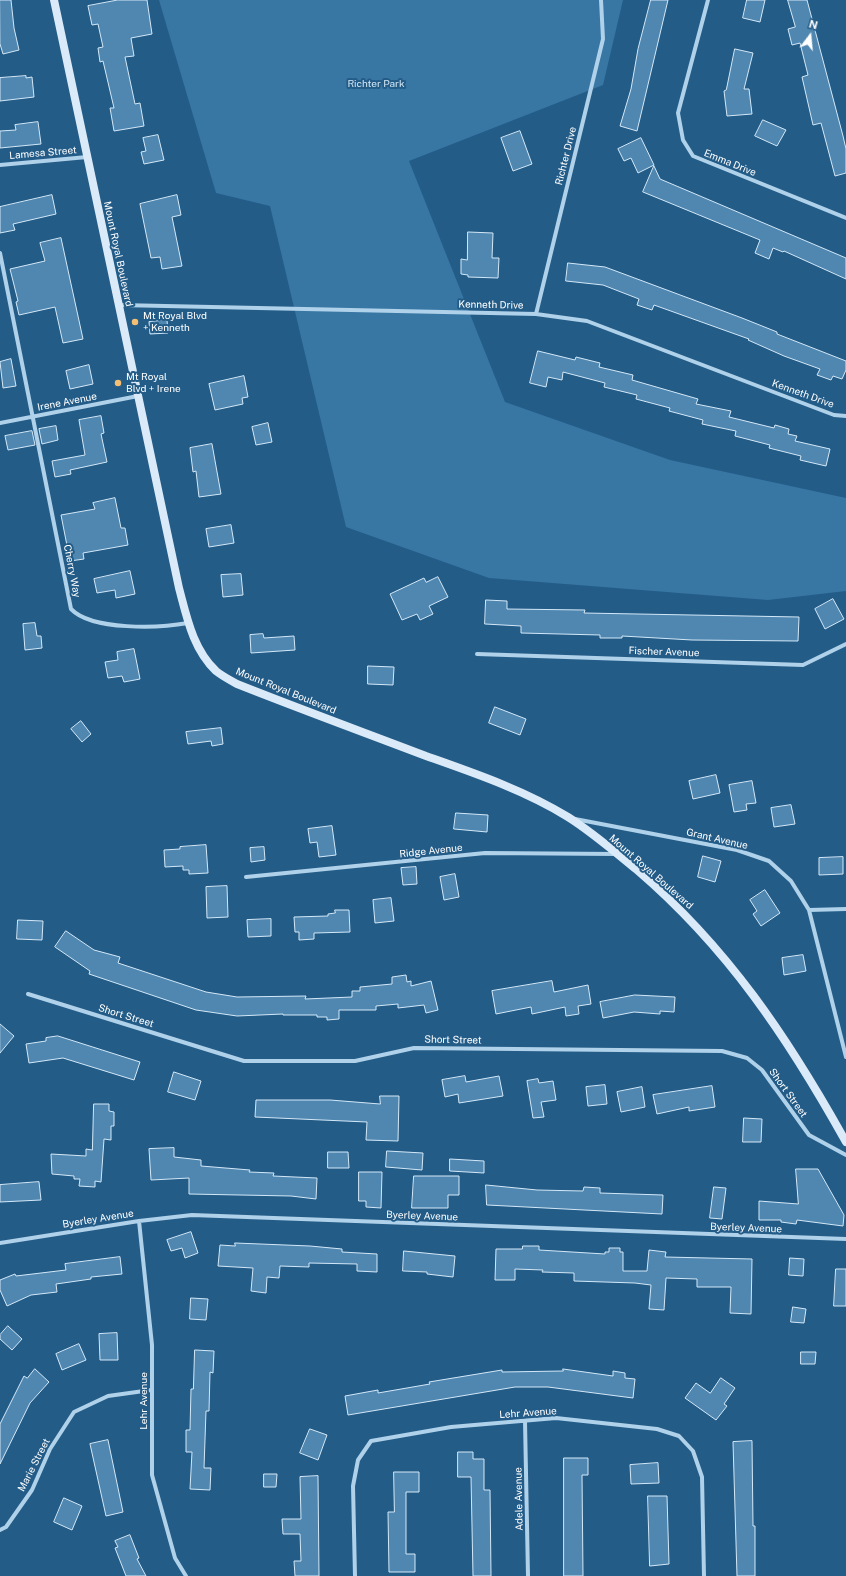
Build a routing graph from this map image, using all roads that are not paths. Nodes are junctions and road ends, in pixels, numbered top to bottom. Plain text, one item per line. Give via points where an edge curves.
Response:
1 (54, 0) edge
2 (601, 0) edge
3 (708, 0) edge
4 (87, 157) junction
5 (0, 166) edge
6 (846, 218) edge
7 (0, 253) edge
8 (118, 305) junction
9 (536, 314) junction
10 (138, 396) junction
11 (846, 416) edge
12 (32, 417) junction
13 (0, 423) edge
14 (188, 623) junction
15 (846, 644) edge
16 (477, 654) dead end
17 (568, 817) junction
18 (618, 854) junction
19 (246, 877) dead end
20 (846, 908) edge
21 (809, 910) junction
22 (28, 994) dead end
23 (845, 1050) edge
24 (846, 1057) edge
25 (846, 1142) edge
26 (846, 1154) edge
27 (139, 1221) junction
28 (846, 1239) edge
29 (0, 1243) edge
30 (152, 1390) junction
31 (525, 1421) junction
32 (0, 1530) edge
33 (186, 1576) edge
34 (355, 1576) edge
35 (528, 1576) edge
36 (704, 1576) edge

1 - 4 main road, Mount Royal Boulevard
2 - 9 street, Richter Drive via 603,39
3 - 6 street, Emma Drive via 678,113 683,140 692,156
4 - 5 street, Lamesa Street
4 - 8 main road, Mount Royal Boulevard
7 - 12 street, Cherry Way
8 - 9 street, Kenneth Drive
8 - 10 main road, Mount Royal Boulevard
9 - 11 street, Kenneth Drive via 587,321 834,415
10 - 12 street, Irene Avenue
10 - 14 main road, Mount Royal Boulevard
12 - 13 street, Irene Avenue
12 - 14 street, Cherry Way via 66,573 71,609 78,616 110,624 144,627
14 - 17 main road, Mount Royal Boulevard via 206,659 217,672 237,684 515,790
15 - 16 street, Fischer Avenue via 803,665
17 - 18 main road, Mount Royal Boulevard
17 - 21 street, Grant Avenue via 737,850 769,861 791,881
18 - 19 street, Ridge Avenue via 485,853
18 - 25 main road, Mount Royal Boulevard via 683,912 738,974 799,1061
20 - 21 street
21 - 23 street, Grant Avenue
22 - 26 street, Short Street via 244,1060 355,1061 414,1048 722,1051 747,1058 762,1070 809,1135
23 - 24 street, Grant Avenue
27 - 28 street, Byerley Avenue via 192,1215
27 - 29 street, Byerley Avenue
27 - 30 street, Lehr Avenue via 152,1345
30 - 32 street, Marie Street via 108,1396 74,1412 50,1449 32,1490 6,1527
30 - 33 street, Lehr Avenue via 152,1475 175,1558
31 - 34 street, Lehr Avenue via 451,1427 371,1441 358,1460 353,1486
31 - 35 street, Adele Avenue
31 - 36 street, Lehr Avenue via 556,1418 657,1429 679,1436 693,1451 702,1477

